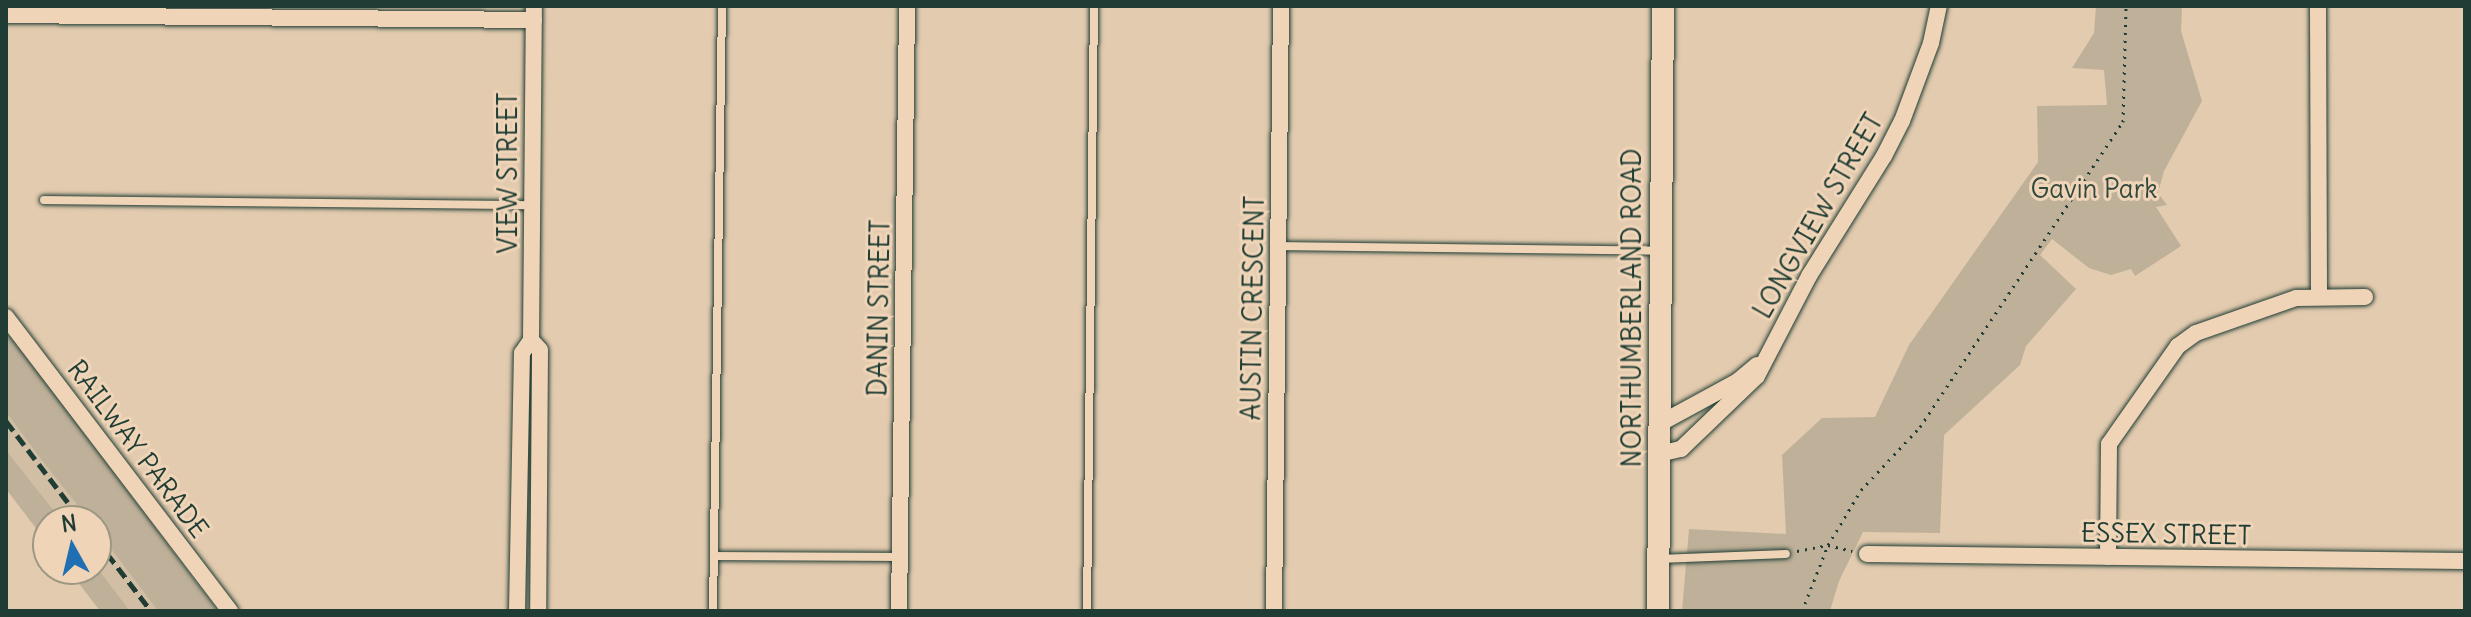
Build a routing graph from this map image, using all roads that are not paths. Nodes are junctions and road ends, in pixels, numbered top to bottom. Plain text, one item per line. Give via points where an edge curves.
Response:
1 (722, 6) edge
2 (907, 6) edge
3 (1094, 6) edge
4 (1281, 6) edge
5 (1663, 6) edge
6 (1939, 6) edge
7 (2318, 6) edge
8 (534, 13) edge
9 (6, 15) edge
10 (44, 200) dead end
11 (531, 205) junction
12 (1278, 246) junction
13 (1661, 251) junction
14 (2319, 296) junction
15 (2365, 297) dead end
16 (6, 317) edge
17 (531, 340) junction
18 (1764, 358) junction
19 (1659, 424) junction
20 (1659, 454) junction
21 (1786, 554) road end
22 (1867, 554) road end
23 (714, 556) junction
24 (900, 557) junction
25 (2108, 557) junction
26 (1658, 559) junction
27 (2465, 561) edge
28 (230, 611) edge
29 (517, 611) edge
30 (538, 611) edge
31 (713, 611) edge
32 (899, 611) edge
33 (1087, 611) edge
34 (1274, 611) edge
35 (1658, 611) edge

1 - 23 lane
2 - 24 street, DANIN STREET
3 - 33 lane
4 - 12 street, AUSTIN CRESCENT
5 - 13 street, NORTHUMBERLAND ROAD
6 - 18 street, LONGVIEW STREET via 1931,43 1884,156
7 - 14 street
8 - 9 street
8 - 11 street, VIEW STREET
10 - 11 lane
11 - 17 street, VIEW STREET
12 - 13 lane
12 - 34 street, AUSTIN CRESCENT
13 - 19 street, NORTHUMBERLAND ROAD
14 - 15 street
14 - 25 street via 2296,298 2178,346 2109,444
16 - 28 street, RAILWAY PARADE
17 - 29 street, VIEW STREET via 522,353
17 - 30 street, VIEW STREET via 540,350
18 - 19 street, LONGVIEW STREET via 1738,381
18 - 20 street, LONGVIEW STREET via 1750,386 1681,449
19 - 20 street, NORTHUMBERLAND ROAD
20 - 26 street, NORTHUMBERLAND ROAD
21 - 26 lane
22 - 25 street, ESSEX STREET
23 - 24 lane
23 - 31 lane
24 - 32 street, DANIN STREET
25 - 27 street, ESSEX STREET
26 - 35 street, NORTHUMBERLAND ROAD

